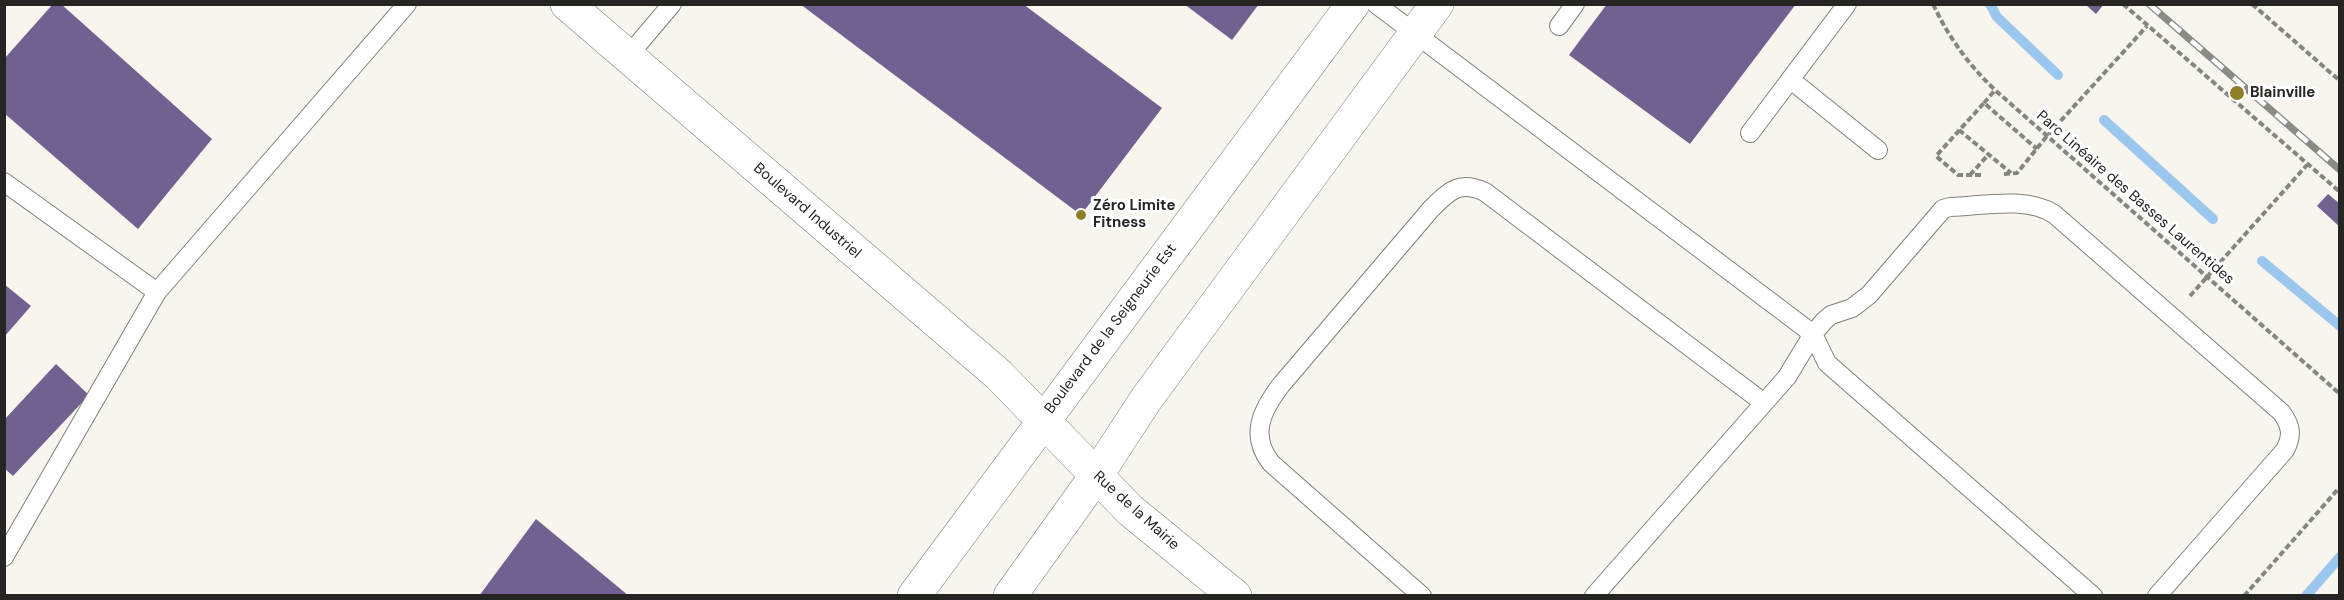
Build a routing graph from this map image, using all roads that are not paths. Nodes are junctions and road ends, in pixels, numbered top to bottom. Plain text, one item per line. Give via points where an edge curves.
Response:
1 (407, 4) edge
2 (567, 4) edge
3 (672, 4) edge
4 (1353, 4) edge
5 (1376, 4) edge
6 (1437, 4) edge
7 (1575, 4) edge
8 (1847, 4) edge
9 (1559, 26) dead end
10 (1415, 34) junction
11 (628, 56) junction
12 (1791, 80) junction
13 (1750, 133) dead end
14 (1878, 150) dead end
15 (4, 182) edge
16 (157, 292) junction
17 (1813, 334) junction
18 (1764, 403) junction
19 (1043, 420) junction
20 (1096, 476) junction
21 (4, 557) edge
22 (914, 596) edge
23 (1010, 596) edge
24 (1235, 596) edge
25 (1422, 596) edge
26 (1594, 596) edge
27 (2093, 596) edge
28 (2157, 596) edge

1 - 16 lane
2 - 11 main road, Boulevard Industriel
3 - 11 lane
4 - 19 main road, Boulevard de la Seigneurie Est
5 - 10 lane
6 - 10 main road
7 - 9 lane
8 - 12 lane
10 - 17 lane
10 - 20 main road via 1147,398
11 - 19 main road, Boulevard Industriel via 999,375
12 - 13 lane
12 - 14 lane
15 - 16 lane
16 - 21 lane
17 - 18 lane via 1787,377
17 - 27 lane via 1827,363
17 - 28 lane via 1831,315 1852,308 1869,295 1943,209 2019,204 2034,205 2054,214 2282,412 2291,431 2285,450
18 - 25 lane via 1485,192 1465,186 1453,189 1431,209 1281,385 1264,411 1259,433 1264,454 1271,463
18 - 26 lane
19 - 20 main road, Rue de la Mairie
19 - 22 main road, Boulevard de la Seigneurie Est
20 - 23 main road
20 - 24 main road, Rue de la Mairie via 1141,520

